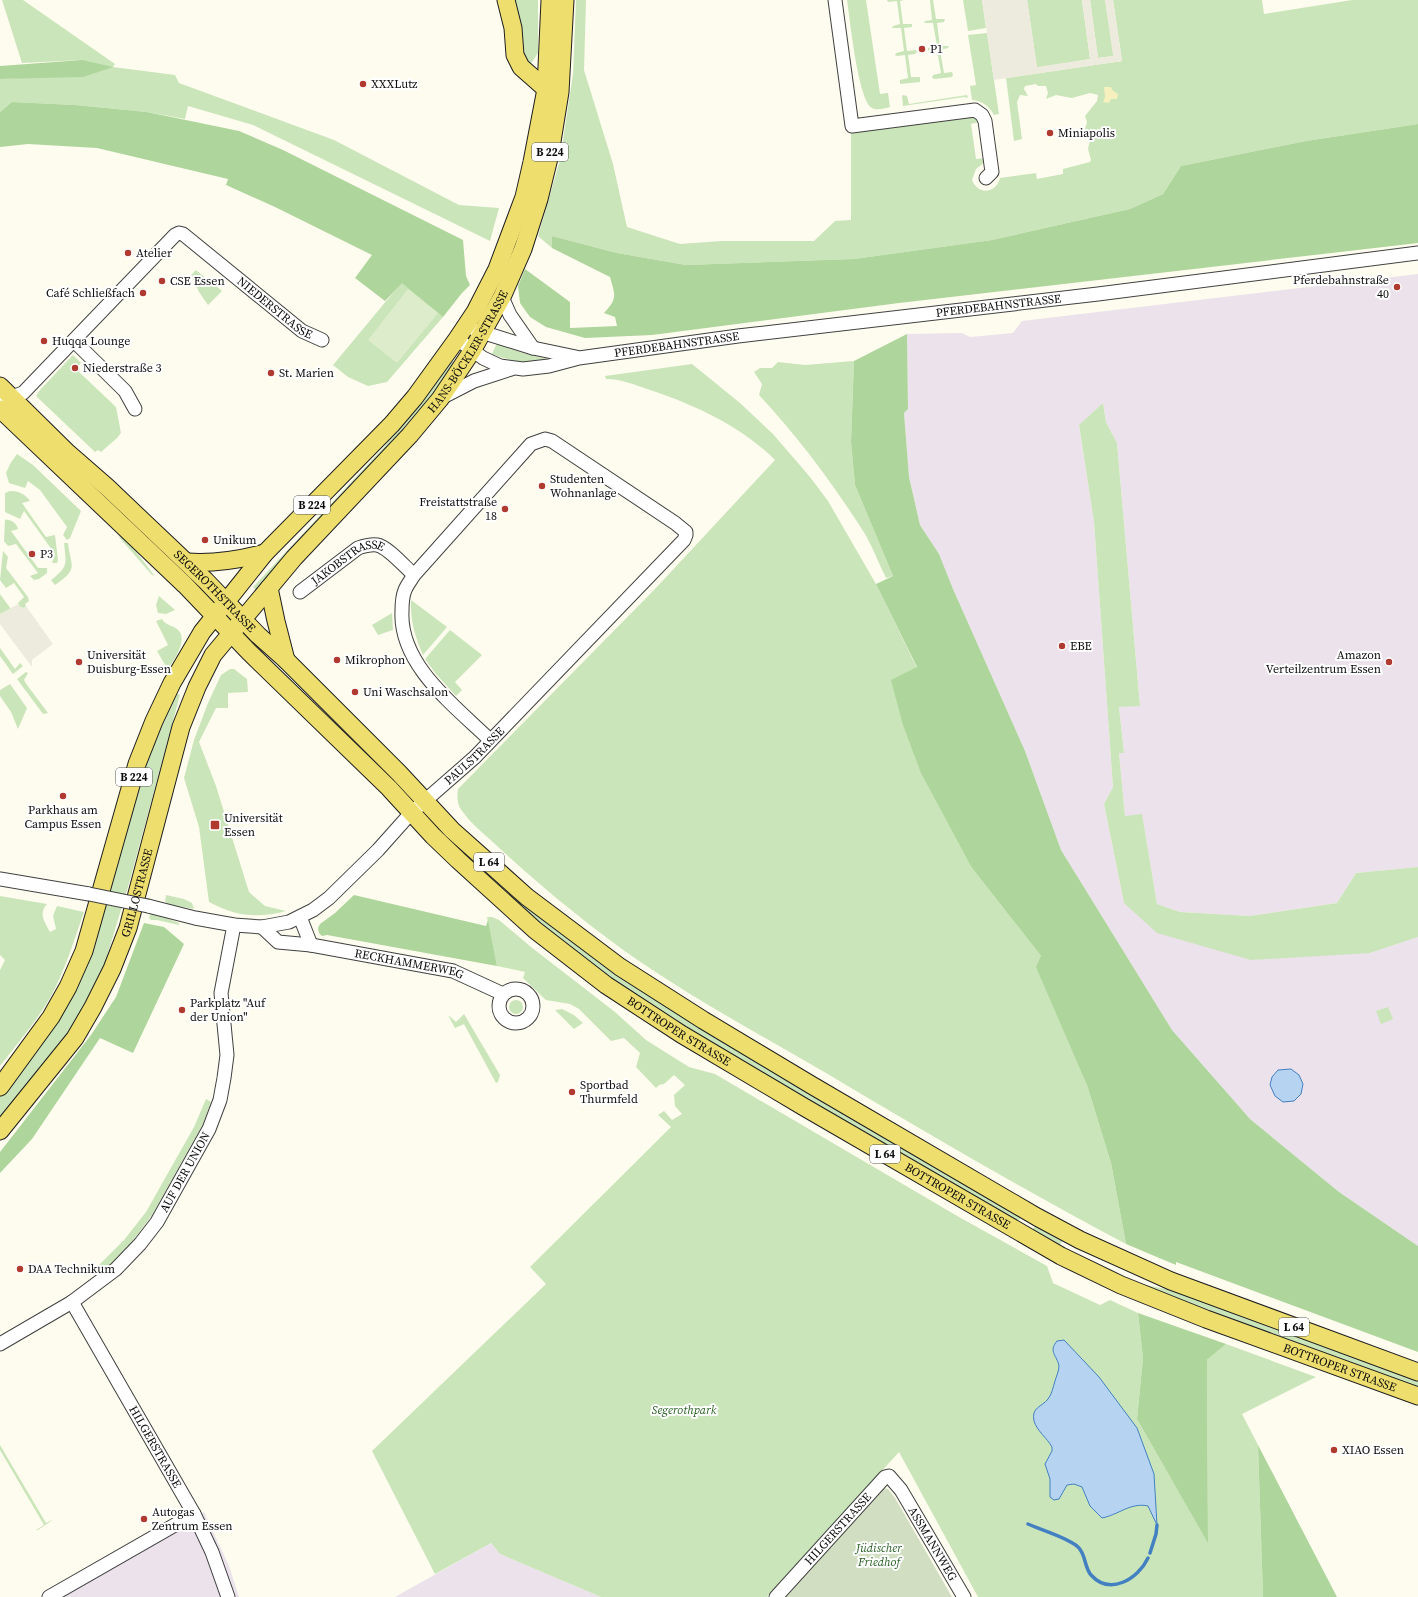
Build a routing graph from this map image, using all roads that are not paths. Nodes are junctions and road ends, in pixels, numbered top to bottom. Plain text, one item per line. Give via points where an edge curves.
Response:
1 (506, 0) edge
2 (550, 0) edge
3 (565, 0) edge
4 (835, 0) edge
5 (546, 89) junction
6 (986, 178) dead end
7 (1418, 252) edge
8 (502, 297) junction
9 (482, 332) junction
10 (461, 334) junction
11 (322, 340) dead end
12 (74, 341) junction
13 (533, 348) junction
14 (472, 351) junction
15 (579, 358) junction
16 (511, 369) junction
17 (3, 398) edge
18 (440, 399) junction
19 (135, 409) dead end
20 (266, 553) junction
21 (187, 562) junction
22 (414, 575) junction
23 (269, 588) junction
24 (300, 592) dead end
25 (227, 601) junction
26 (214, 616) junction
27 (243, 618) junction
28 (230, 633) junction
29 (286, 660) junction
30 (490, 740) junction
31 (425, 801) junction
32 (411, 813) junction
33 (0, 879) edge
34 (300, 917) junction
35 (234, 925) junction
36 (262, 927) junction
37 (311, 945) junction
38 (503, 994) dead end
39 (0, 1087) edge
40 (0, 1131) edge
41 (1080, 1240) junction
42 (1061, 1256) junction
43 (72, 1302) junction
44 (0, 1344) edge
45 (1418, 1372) edge
46 (1418, 1396) edge
47 (900, 1490) joint
48 (194, 1514) junction
49 (48, 1597) edge
50 (228, 1597) edge
51 (776, 1597) edge
52 (964, 1597) edge

1 - 5 main road via 514,28 515,55 521,67
2 - 5 main road, HANS-BÖCKLER-STRASSE / B 224
3 - 8 main road, HANS-BÖCKLER-STRASSE / B 224 via 560,92 550,154 523,249
4 - 6 street via 852,126 975,110 985,121 992,172
5 - 10 main road, HANS-BÖCKLER-STRASSE / B 224 via 522,204 496,269
7 - 15 street, PFERDEBAHNSTRASSE
8 - 9 main road, HANS-BÖCKLER-STRASSE / B 224
8 - 13 street via 510,315
9 - 10 street, PFERDEBAHNSTRASSE
9 - 13 street, PFERDEBAHNSTRASSE
9 - 14 main road, HANS-BÖCKLER-STRASSE / B 224
10 - 14 street, PFERDEBAHNSTRASSE
10 - 20 main road, HANS-BÖCKLER-STRASSE / B 224 via 392,424
11 - 12 street, NIEDERSTRASSE via 302,331 179,233
12 - 17 street, NIEDERSTRASSE via 23,392
12 - 19 street via 125,390
13 - 15 street, PFERDEBAHNSTRASSE
14 - 16 street, PFERDEBAHNSTRASSE
14 - 18 main road, HANS-BÖCKLER-STRASSE / B 224
15 - 16 street, PFERDEBAHNSTRASSE via 535,368
16 - 18 street via 474,381
17 - 21 main road, SEGEROTHSTRASSE / L 64 via 108,487
17 - 26 main road, SEGEROTHSTRASSE / L 64
18 - 23 main road, HANS-BÖCKLER-STRASSE / B 224
20 - 21 main road via 228,562
20 - 25 main road, HANS-BÖCKLER-STRASSE / B 224
21 - 25 main road, SEGEROTHSTRASSE / L 64
22 - 24 street, JAKOBSTRASSE via 386,550 377,545 366,545 358,548
22 - 30 street via 404,591 402,602 402,624 409,647 415,660 436,688
22 - 30 street, PAULSTRASSE via 530,444 537,440 552,440 686,532 679,546
23 - 27 main road, HANS-BÖCKLER-STRASSE / B 224
23 - 29 main road
25 - 26 main road, B 224
25 - 27 main road, SEGEROTHSTRASSE / L 64
26 - 28 main road, SEGEROTHSTRASSE / L 64
26 - 39 main road, B 224 via 187,657 154,721 137,764 84,951 68,987 32,1045
27 - 28 main road, HANS-BÖCKLER-STRASSE / B 224
27 - 29 main road, SEGEROTHSTRASSE / L 64
28 - 32 main road, SEGEROTHSTRASSE / L 64 via 389,788
28 - 40 main road, GRILLOSTRASSE / B 224 via 213,655 196,687 181,727 128,928 112,969 75,1038
29 - 31 main road, SEGEROTHSTRASSE / L 64
30 - 31 street, PAULSTRASSE via 475,757
31 - 32 street, PAULSTRASSE
31 - 41 main road, BOTTROPER STRASSE / L 64 via 452,830 527,897 620,967 813,1086
32 - 34 street, PAULSTRASSE via 329,898
32 - 42 main road, BOTTROPER STRASSE / L 64 via 502,901 606,985 681,1034
33 - 35 street, bridge via 89,894
34 - 36 street, PAULSTRASSE via 289,922
34 - 37 street
35 - 36 street, PAULSTRASSE
35 - 43 street, AUF DER UNION via 221,992 227,1055 220,1100 209,1129 157,1222 140,1244 116,1269
36 - 37 street, RECKHAMMERWEG via 278,942
37 - 38 street, RECKHAMMERWEG via 453,971
41 - 42 main road
41 - 45 main road, BOTTROPER STRASSE / L 64 via 1171,1281
42 - 46 main road, BOTTROPER STRASSE / L 64 via 1121,1285 1206,1319
43 - 44 street, AUF DER UNION
43 - 48 street, HILGERSTRASSE
47 - 51 street, HILGERSTRASSE via 889,1476 885,1477
47 - 52 street, ASSMANNWEG
48 - 49 street
48 - 50 street, HILGERSTRASSE via 212,1552

